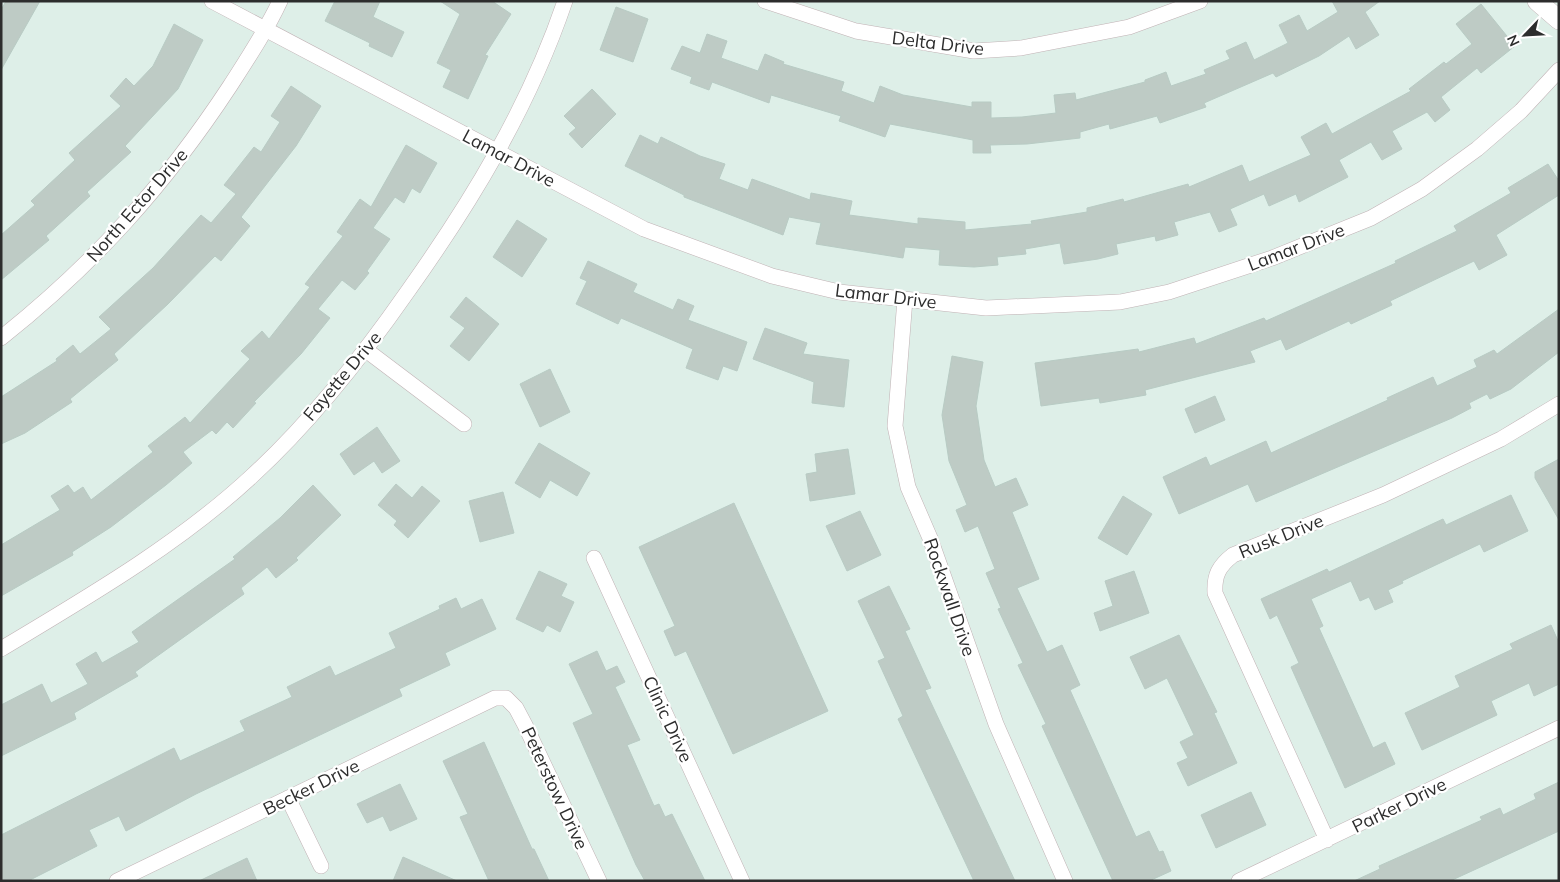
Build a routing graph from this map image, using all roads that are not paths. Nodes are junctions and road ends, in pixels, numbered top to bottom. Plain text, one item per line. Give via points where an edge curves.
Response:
1 (212, 1) edge
2 (280, 1) edge
3 (565, 1) edge
4 (765, 1) edge
5 (1200, 1) edge
6 (1537, 1) edge
7 (1559, 20) edge
8 (266, 31) junction
9 (1559, 70) edge
10 (499, 153) junction
11 (905, 299) junction
12 (1, 338) edge
13 (366, 350) junction
14 (1559, 404) edge
15 (464, 424) dead end
16 (594, 558) dead end
17 (1, 649) edge
18 (506, 698) joint
19 (1559, 728) edge
20 (288, 798) junction
21 (1327, 840) junction
22 (321, 866) dead end
23 (117, 881) edge
24 (599, 881) edge
25 (742, 881) edge
26 (1065, 881) edge
27 (1239, 881) edge

1 - 8 street, Lamar Drive
2 - 8 street, North Ector Drive
3 - 10 street, Fayette Drive
4 - 5 street, Delta Drive via 856,31 974,51 1021,48 1128,27
6 - 7 street
8 - 10 street, Lamar Drive
8 - 12 street, North Ector Drive via 209,118 163,180 109,241
9 - 11 street, Lamar Drive via 1521,111 1477,149 1422,189 1371,218 1272,258 1169,292 1120,302 986,308
10 - 11 street, Lamar Drive via 644,229 772,276 839,292
10 - 13 street, Fayette Drive via 458,220
11 - 26 street, Rockwall Drive via 895,426 908,487 930,538 996,724
13 - 15 street
13 - 17 street, Fayette Drive via 317,408 251,477 184,531 65,611
14 - 21 street, Rusk Drive via 1501,439 1383,495 1233,555 1221,565 1214,581 1215,593
16 - 25 street, Clinic Drive
18 - 20 street, Becker Drive via 494,698
18 - 24 street, Peterstow Drive via 526,725
19 - 21 street, Parker Drive
20 - 22 street
20 - 23 street, Becker Drive
21 - 27 street, Parker Drive

